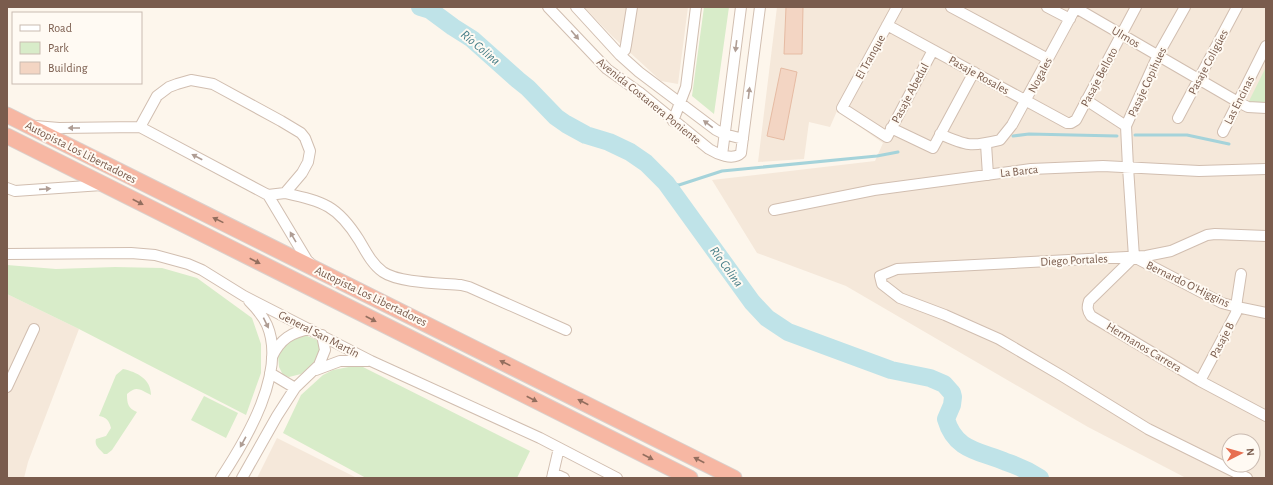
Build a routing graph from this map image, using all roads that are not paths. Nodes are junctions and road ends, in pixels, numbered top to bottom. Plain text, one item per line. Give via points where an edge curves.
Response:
1 (548, 7) edge
2 (576, 7) edge
3 (632, 7) edge
4 (696, 7) edge
5 (741, 7) edge
6 (760, 7) edge
7 (897, 7) edge
8 (951, 7) edge
9 (1047, 7) edge
10 (1076, 7) edge
11 (1136, 7) edge
12 (1185, 7) edge
13 (1237, 7) edge
14 (1070, 19) junction
15 (887, 25) junction
16 (1121, 34) junction
17 (1266, 46) edge
18 (933, 50) junction
19 (620, 55) junction
20 (1158, 55) junction
21 (1048, 59) junction
22 (974, 72) junction
23 (1199, 79) junction
24 (1086, 100) junction
25 (1026, 101) junction
26 (1238, 102) junction
27 (680, 104) junction
28 (1266, 108) edge
29 (7, 115) edge
30 (1178, 118) dead end
31 (673, 121) junction
32 (1071, 123) joint
33 (29, 126) junction
34 (1126, 126) junction
35 (140, 127) junction
36 (1223, 132) dead end
37 (889, 133) junction
38 (724, 134) junction
39 (940, 134) junction
40 (7, 136) edge
41 (743, 139) junction
42 (986, 144) junction
43 (722, 155) junction
44 (1128, 167) junction
45 (1266, 169) edge
46 (988, 175) junction
47 (104, 185) junction
48 (7, 188) edge
49 (285, 193) junction
50 (268, 195) junction
51 (774, 210) dead end
52 (1266, 236) edge
53 (7, 254) edge
54 (1134, 257) junction
55 (315, 269) junction
56 (1241, 274) dead end
57 (244, 296) junction
58 (1237, 307) junction
59 (1266, 313) edge
60 (310, 329) junction
61 (34, 330) dead end
62 (566, 330) dead end
63 (322, 335) junction
64 (272, 358) junction
65 (371, 361) junction
66 (316, 370) junction
67 (270, 373) junction
68 (1200, 380) junction
69 (7, 387) edge
70 (295, 388) junction
71 (1266, 416) edge
72 (559, 448) junction
73 (553, 475) edge
74 (612, 477) edge
75 (221, 478) edge
76 (242, 478) edge
77 (564, 478) edge
78 (690, 478) edge
79 (734, 478) edge
80 (1247, 478) edge

1 -> 31 street, Avenida Costanera Poniente via 608,69
2 - 19 street, Avenida Costanera Poniente
3 - 19 street via 625,50
4 - 27 street via 686,87
5 -> 38 street
41 -> 6 street
7 - 15 street, El Tranque
8 - 21 street
9 - 14 street
10 - 14 street, Nogales
10 - 16 street, Ulmos
11 - 16 street, Pasaje Belloto
12 - 20 street, Pasaje Copihues
13 - 23 street, Pasaje Coligües
14 - 21 street, Nogales
15 - 18 street, Pasaje Rosales
15 - 37 street, El Tranque via 842,108
16 - 20 street, Ulmos
16 - 24 street, Pasaje Belloto
17 - 26 street, Las Encinas
18 - 22 street, Pasaje Rosales
18 - 37 street, Pasaje Abedul
19 - 27 street, Avenida Costanera Poniente
20 - 23 street, Ulmos
20 - 34 street, Pasaje Copihues
21 - 25 street, Nogales
22 - 25 street, Pasaje Rosales
22 - 39 street
23 - 26 street, Ulmos
23 - 30 street, Pasaje Coligües
24 - 32 street, Pasaje Belloto via 1076,120
24 - 34 street
25 - 32 street, Pasaje Rosales
25 - 42 street, Nogales via 1000,140
26 - 28 street, Ulmos
26 - 36 street, Las Encinas
27 - 31 street
38 -> 27 street, Avenida Costanera Poniente
29 - 33 highway, Autopista Los Libertadores
31 - 43 street, Avenida Costanera Poniente via 709,149
35 -> 33 street
55 -> 33 highway, Autopista Los Libertadores
34 - 44 street, Pasaje Copihues
35 - 49 street via 157,96 169,87 191,80 213,84 281,121 305,138 310,151 308,162
50 -> 35 street
37 - 39 street via 933,148
38 - 41 street, Avenida Costanera Poniente
38 - 43 street
39 - 42 street via 963,144
40 - 47 highway, Autopista Los Libertadores
41 - 43 street via 741,153 738,156
42 - 46 street
44 - 45 street, La Barca via 1199,171
44 - 46 street, La Barca via 1031,169
44 - 54 street, Pasaje Copihues
46 - 51 street, La Barca via 874,190
48 -> 47 street via 15,191
47 -> 78 highway, Autopista Los Libertadores
49 - 50 street
49 - 62 street via 320,202 336,211 351,228 369,258 384,272 400,279 469,287
55 -> 50 street
52 - 54 street, Diego Portales via 1215,234 1162,254
53 - 57 street, General San Martín via 155,255 202,270
54 - 58 street, Bernardo O'Higgins via 1209,296
54 - 68 street, Hermanos Carrera via 1092,297 1087,306 1088,311 1091,316
54 - 80 street, Diego Portales via 897,269 880,276 882,284 900,298 999,339 1148,429
79 -> 55 highway, Autopista Los Libertadores
56 - 58 street, Pasaje B
57 - 60 street, General San Martín
57 -> 64 street via 267,326 271,338
58 - 59 street, Bernardo O'Higgins
58 - 68 street, Pasaje B
60 - 63 street, General San Martín
60 - 64 street via 286,337
61 - 69 street
63 - 65 street, General San Martín
63 - 66 street via 324,355
64 - 67 street
65 - 66 street via 340,361
65 - 72 street, General San Martín
66 - 70 street
67 - 70 street
67 -> 75 street via 260,408
68 - 71 street, Hermanos Carrera
70 - 76 street
72 - 73 street
72 - 74 street, General San Martín
73 - 77 street

